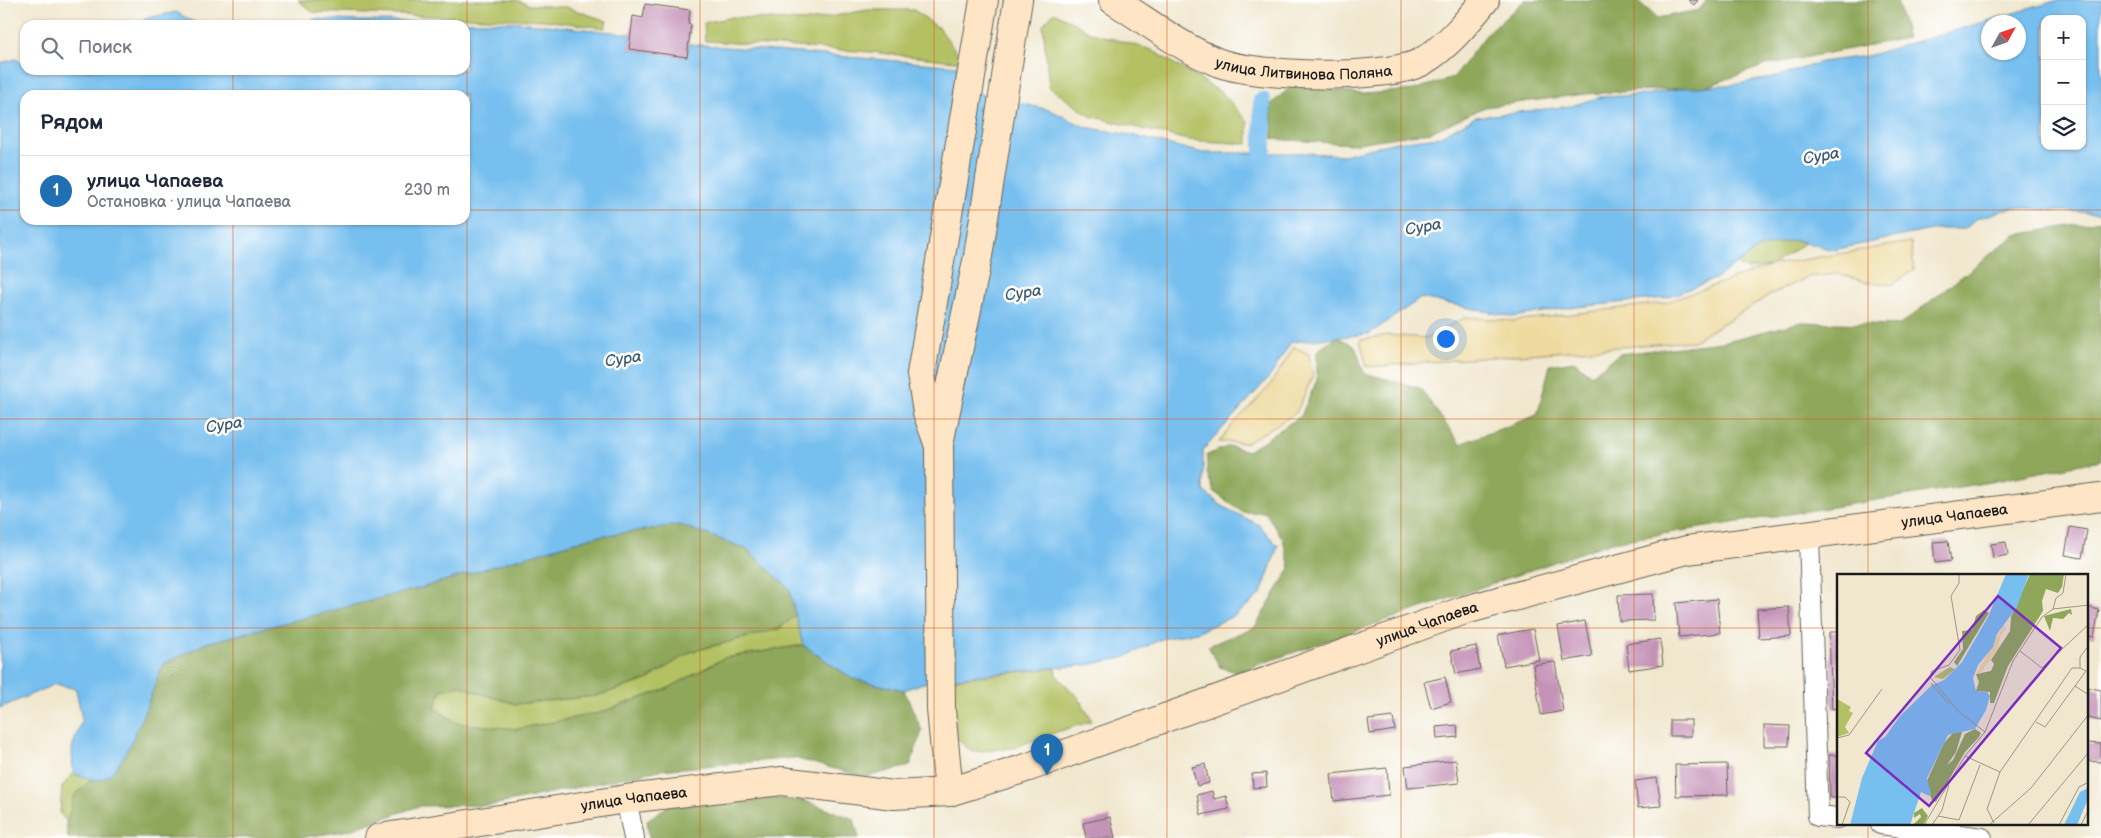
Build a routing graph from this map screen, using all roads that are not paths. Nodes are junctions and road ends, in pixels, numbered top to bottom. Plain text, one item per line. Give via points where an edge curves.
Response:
1 (984, 0) edge
2 (1018, 0) edge
3 (1113, 0) edge
4 (1485, 0) edge
5 (938, 444) junction
6 (2101, 497) edge
7 (1810, 536) junction
8 (949, 792) junction
9 (626, 799) junction
10 (1837, 818) edge
11 (1896, 826) edge
12 (379, 838) edge
13 (634, 838) edge
14 (1982, 838) edge

1 - 5 main road via 921,374 927,412
2 - 5 main road via 978,256
3 - 4 main road, улица Литвинова Поляна via 1218,62 1261,72 1315,75 1398,70 1422,62 1446,43
5 - 8 main road via 941,710
6 - 7 main road, улица Чапаева
7 - 8 main road, улица Чапаева via 1687,550 1465,610 1026,768
7 - 10 street via 1818,816
8 - 9 main road, улица Чапаева via 894,795 782,781
9 - 12 main road, улица Чапаева
9 - 13 street
11 - 14 street

